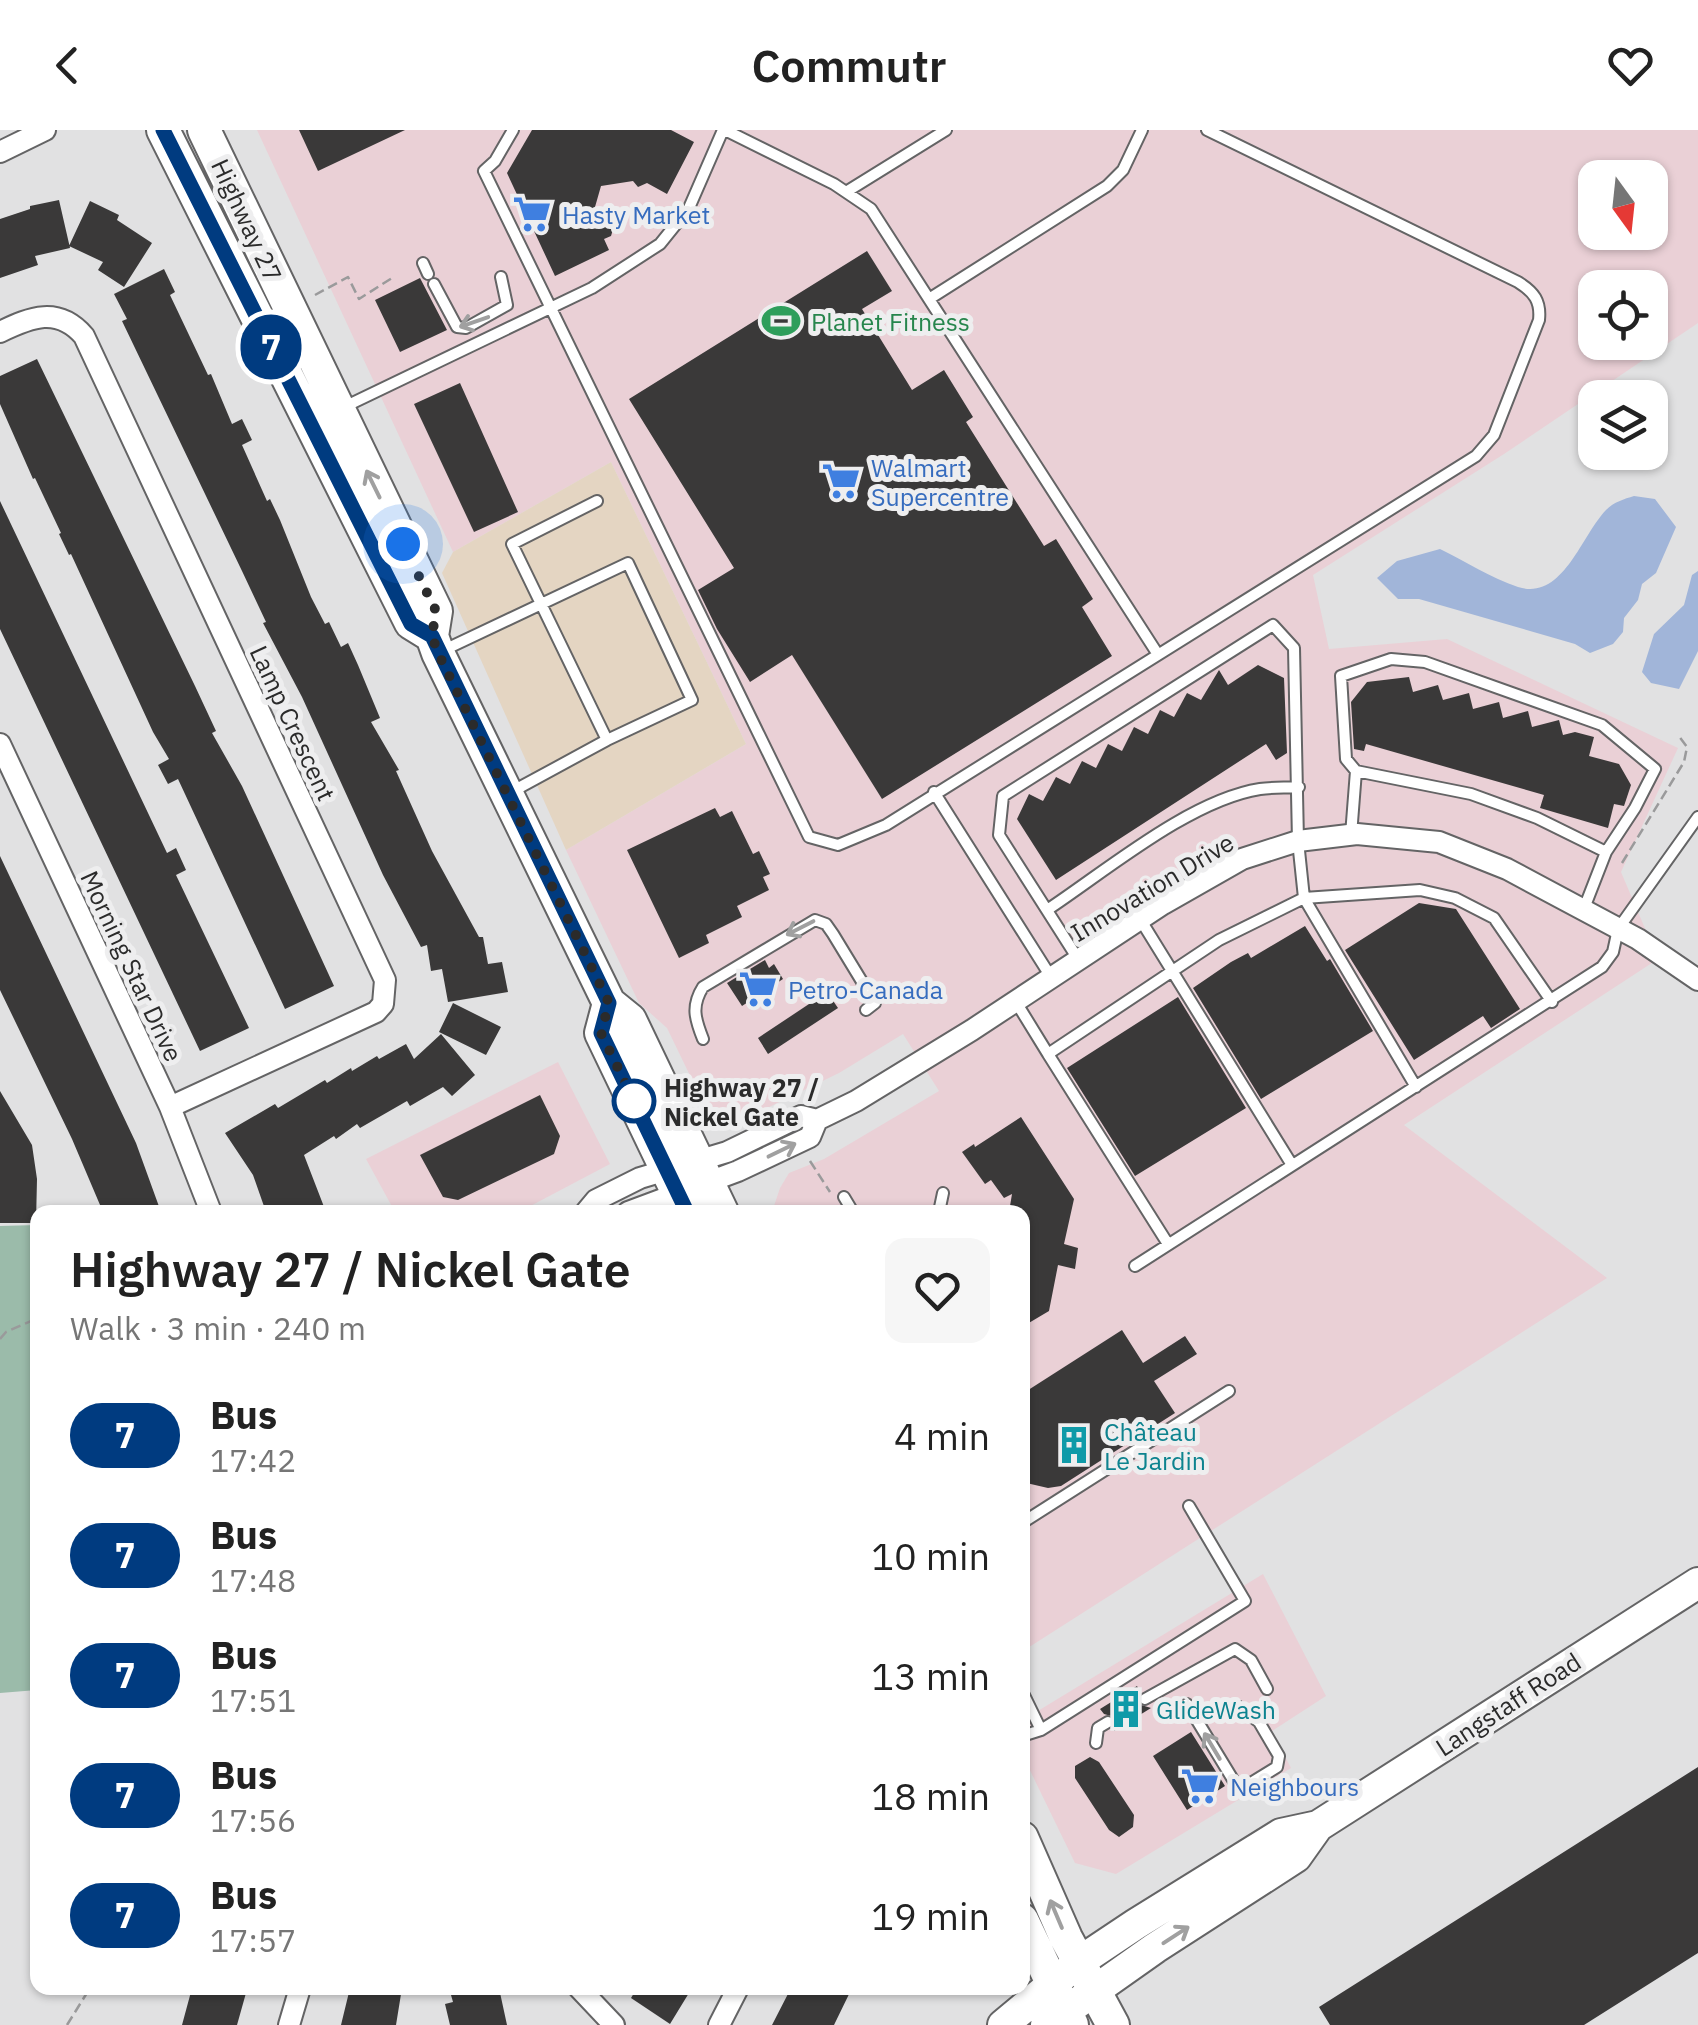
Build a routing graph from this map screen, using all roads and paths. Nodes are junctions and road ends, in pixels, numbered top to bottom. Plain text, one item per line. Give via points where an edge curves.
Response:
1 (45, 130) edge
2 (163, 130) edge
3 (204, 130) edge
4 (513, 130) edge
5 (724, 130) edge
6 (946, 130) edge
7 (1142, 130) edge
8 (1207, 130) edge
9 (0, 152) edge
10 (846, 192) junction
11 (428, 273) dead end
12 (501, 276) dead end
13 (392, 278) dead end
14 (315, 295) dead end
15 (930, 299) junction
16 (553, 307) junction
17 (0, 332) edge
18 (337, 410) junction
19 (597, 502) dead end
20 (542, 603) junction
21 (435, 644) junction
22 (1157, 652) junction
23 (1678, 735) dead end
24 (606, 740) junction
25 (0, 744) edge
26 (1356, 771) junction
27 (1299, 787) junction
28 (934, 792) junction
29 (508, 794) junction
30 (1698, 818) edge
31 (1351, 835) junction
32 (1298, 841) junction
33 (1606, 852) junction
34 (1622, 864) dead end
35 (1304, 898) junction
36 (1046, 910) junction
37 (1583, 912) junction
38 (1140, 919) junction
39 (1618, 929) junction
40 (1079, 960) junction
41 (1173, 972) junction
42 (1052, 978) junction
43 (1698, 980) edge
44 (1016, 1001) junction
45 (1552, 1002) junction
46 (866, 1010) dead end
47 (703, 1038) dead end
48 (1048, 1054) junction
49 (1416, 1088) junction
50 (170, 1107) junction
51 (804, 1152) dead end
52 (1292, 1165) junction
53 (687, 1184) edge
54 (943, 1192) dead end
55 (844, 1197) joint
56 (208, 1205) edge
57 (592, 1205) edge
58 (643, 1205) edge
59 (713, 1205) edge
60 (849, 1205) edge
61 (940, 1205) edge
62 (1168, 1244) junction
63 (1136, 1266) dead end
64 (30, 1322) edge
65 (0, 1336) edge
66 (1229, 1392) dead end
67 (1189, 1506) dead end
68 (1030, 1518) edge
69 (1698, 1583) edge
70 (1268, 1689) dead end
71 (1145, 1699) dead end
72 (1186, 1704) dead end
73 (1030, 1707) edge
74 (1239, 1707) dead end
75 (1108, 1722) dead end
76 (1041, 1730) junction
77 (1030, 1733) edge
78 (1096, 1743) dead end
79 (1030, 1855) edge
80 (1030, 1940) edge
81 (1087, 1975) junction
82 (86, 1995) edge
83 (298, 1995) edge
84 (585, 1995) edge
85 (734, 1995) edge
86 (1059, 2011) edge
87 (67, 2025) edge
88 (289, 2025) edge
89 (614, 2025) edge
90 (719, 2025) edge
91 (1003, 2025) edge
92 (1113, 2025) edge

1 - 9 street
2 - 21 main road, Highway 27 via 411,624
3 - 18 main road, Highway 27
4 - 16 lane via 484,171
5 - 10 lane
5 - 16 lane via 689,208 660,244
6 - 10 lane
7 - 15 lane via 1123,170 1107,186
8 - 22 lane via 1518,282 1534,293 1540,312 1483,451
10 - 15 lane via 871,209
12 -> 11 lane via 507,306 466,328 457,327
13 - 14 path via 358,299 348,278
15 - 22 lane
16 - 18 lane
16 - 28 lane via 809,836 838,845 886,825
17 - 50 street, Lamp Crescent via 48,315 84,336 385,980 376,1012
21 -> 18 main road, Highway 27 via 436,611
19 - 20 lane via 512,544
20 - 21 lane
20 - 24 lane
20 - 24 lane via 628,563 692,700
21 - 29 main road, Highway 27
22 - 28 lane
23 - 34 path via 1687,747 1684,762
24 - 29 lane
25 - 50 street, Morning Star Drive
26 - 31 lane
26 - 33 lane via 1470,794
26 - 33 lane via 1346,759 1341,676 1392,659 1425,662 1602,725 1655,769
27 - 32 lane
27 - 36 lane via 1260,789 1214,803
27 - 36 lane via 1294,648 1273,625 1003,796 998,835
28 - 42 lane
29 - 53 main road, Highway 27 via 609,1003 630,1020
30 - 39 lane
31 - 32 street, Innovation Drive
31 - 37 street, Innovation Drive via 1439,842 1507,869
32 - 35 lane
32 - 38 street, Innovation Drive via 1242,859
33 - 37 lane
35 - 41 lane via 1219,940
35 - 45 lane via 1420,890 1455,898 1494,918
35 - 49 lane
36 - 40 lane
37 - 39 street, Innovation Drive
38 - 40 street, Innovation Drive
38 - 41 lane
39 - 43 street, Innovation Drive
39 - 45 lane via 1602,967
40 - 42 street, Innovation Drive
41 - 48 lane
41 - 52 lane
42 - 44 street, Innovation Drive
44 - 48 lane
44 - 53 street, Innovation Drive via 817,1120 810,1136 738,1171
45 - 49 lane
46 -> 47 lane via 875,1003 826,924 815,920 704,987 694,1018
48 - 62 lane
49 - 52 lane
50 - 56 street, Morning Star Drive
51 - 55 path via 836,1202
52 - 62 lane
53 - 57 street via 640,1178
53 - 58 street
53 - 59 main road, Highway 27
54 - 61 lane
55 - 60 lane
62 - 63 lane
64 - 65 path
66 - 68 lane
67 - 76 lane via 1246,1601
69 - 81 main road, Langstaff Road via 1318,1826 1296,1857
70 - 71 lane via 1251,1660 1235,1649
74 -> 72 lane via 1259,1722 1279,1756 1277,1767 1246,1786 1235,1782
73 - 76 lane
75 - 78 lane via 1098,1728
76 - 77 lane
81 -> 79 main road
80 - 86 main road
81 - 86 main road, Langstaff Road
81 - 92 main road
82 - 87 path
83 - 88 street
84 - 89 street
85 - 90 street
86 - 91 main road, Langstaff Road

